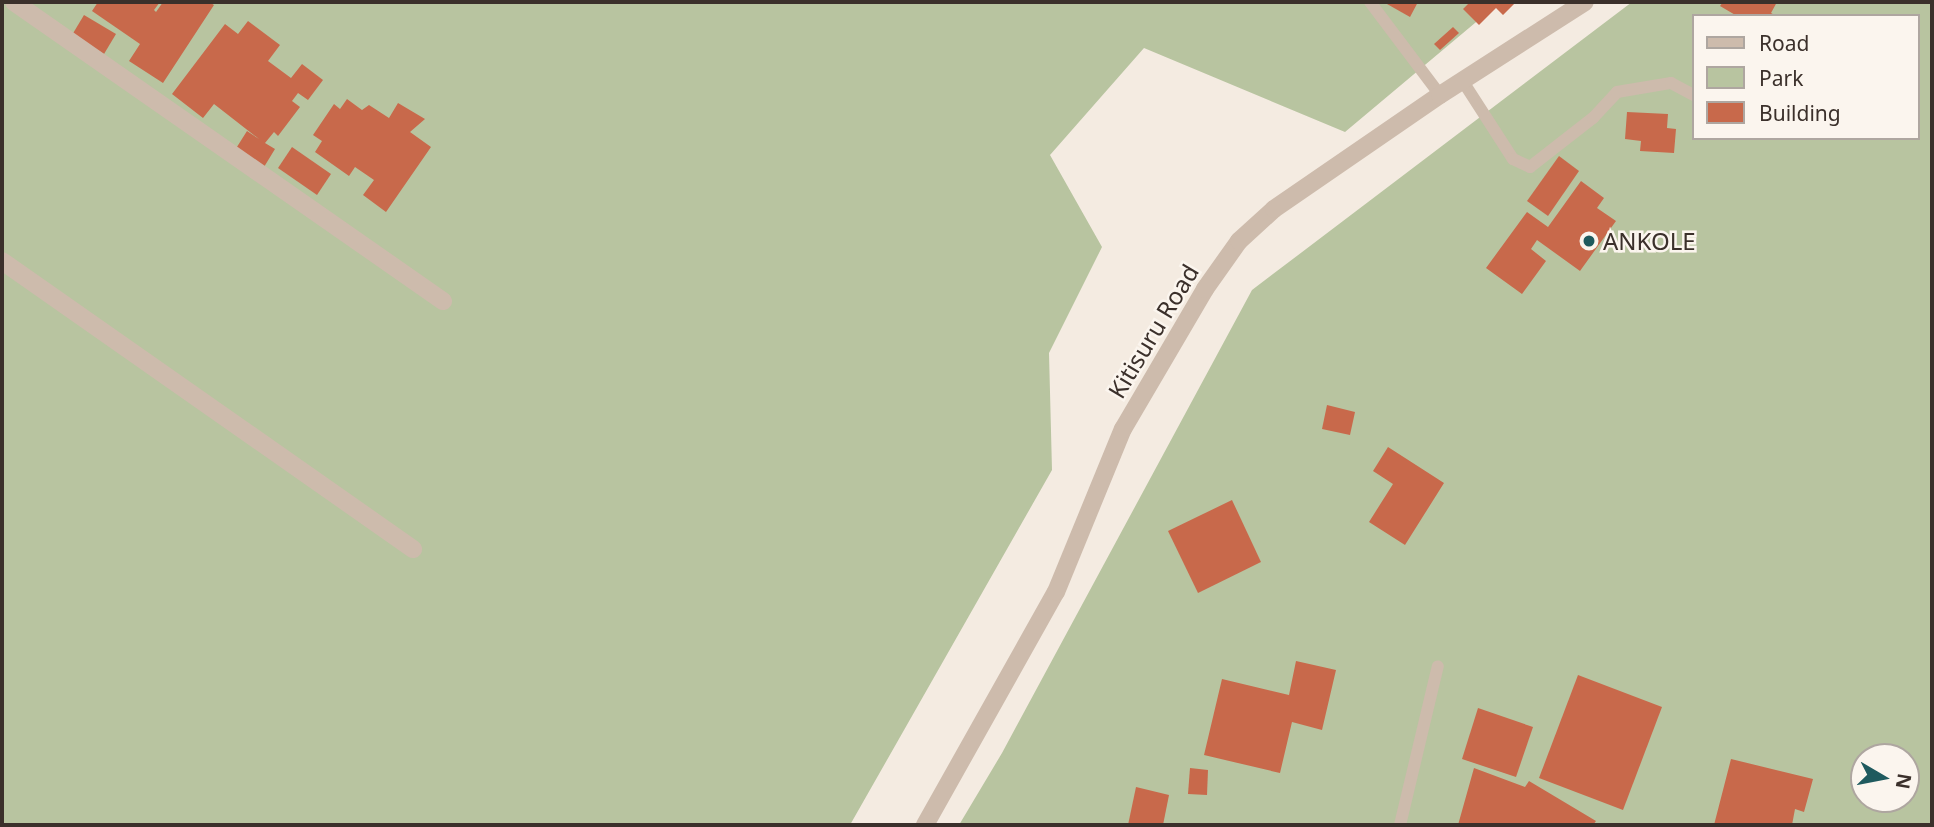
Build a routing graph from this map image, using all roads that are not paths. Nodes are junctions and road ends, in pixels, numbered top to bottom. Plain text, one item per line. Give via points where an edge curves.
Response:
1 (14, 2) edge
2 (1370, 2) edge
3 (1585, 2) edge
4 (1462, 80) junction
5 (1692, 94) edge
6 (1440, 95) junction
7 (2, 261) edge
8 (443, 301) dead end
9 (413, 549) dead end
10 (1438, 666) dead end
11 (925, 825) edge
12 (1400, 825) edge

1 - 8 street
2 - 6 lane
3 - 4 street, Kitisuru Road
4 - 5 lane via 1513,159 1530,167 1593,118 1617,92 1671,83
4 - 6 street, Kitisuru Road
6 - 11 street, Kitisuru Road via 1274,209 1238,241 1123,429 1056,593
7 - 9 street
10 - 12 lane

